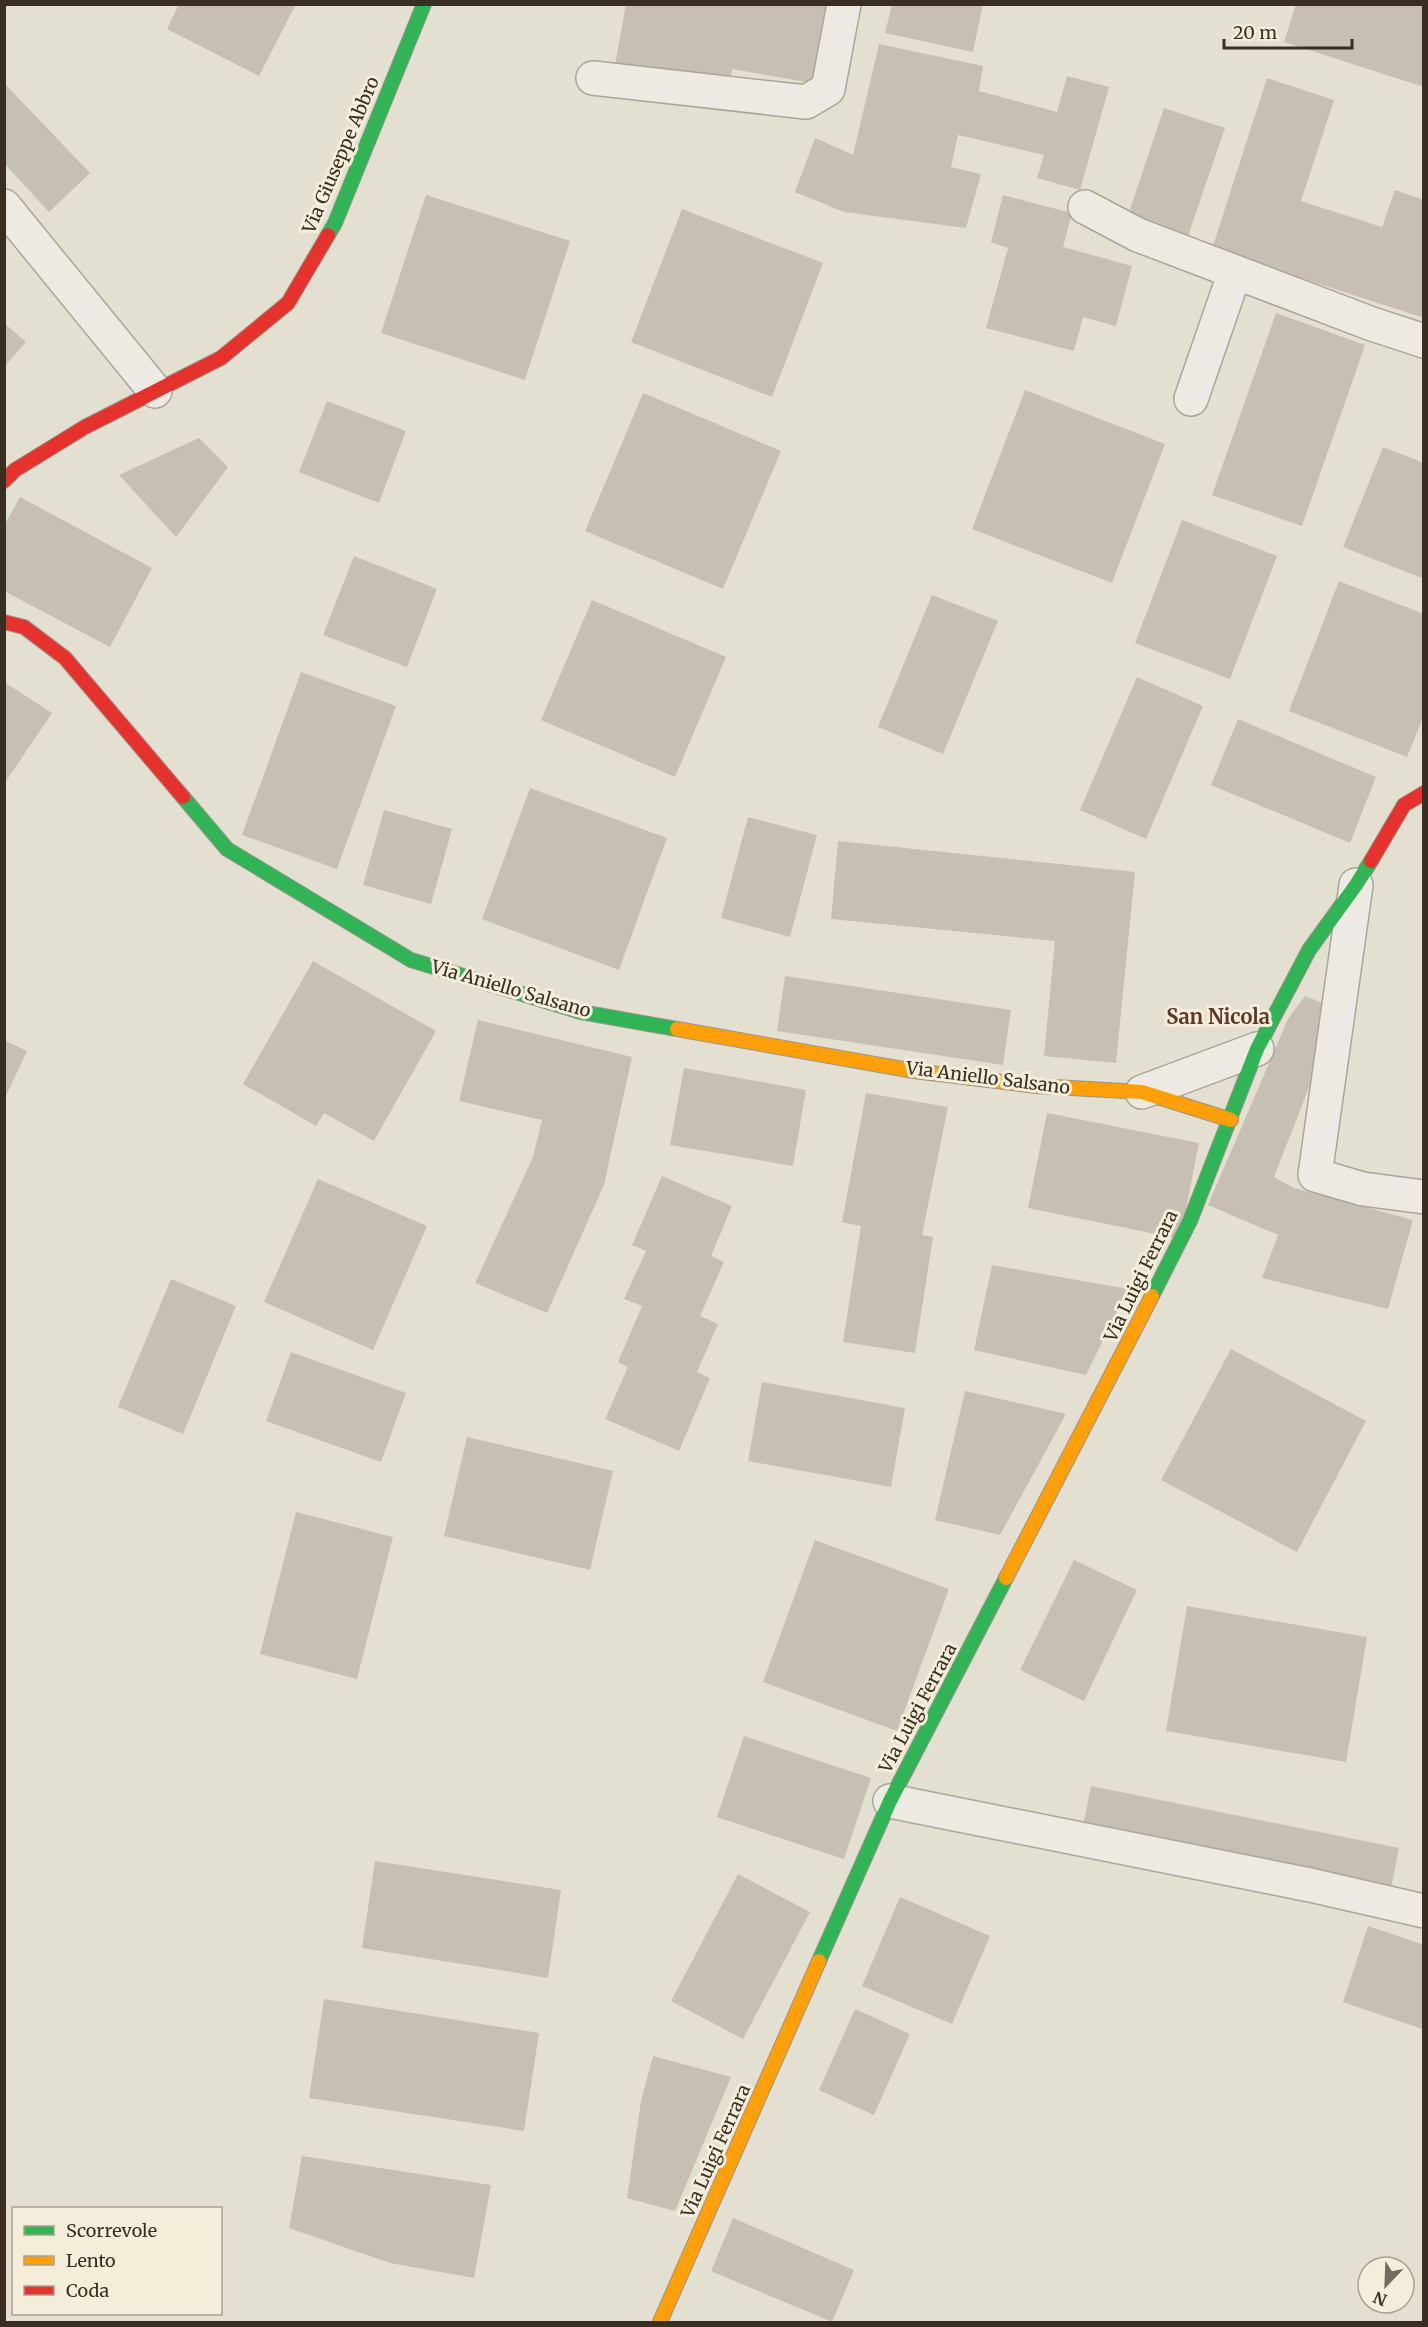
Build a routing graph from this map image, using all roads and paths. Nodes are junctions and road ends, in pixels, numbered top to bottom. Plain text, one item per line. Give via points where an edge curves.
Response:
1 (424, 4) edge
2 (844, 4) edge
3 (593, 78) dead end
4 (4, 206) edge
5 (1085, 207) dead end
6 (1235, 272) junction
7 (1424, 341) edge
8 (155, 391) junction
9 (1191, 399) dead end
10 (4, 481) edge
11 (4, 622) edge
12 (1424, 793) edge
13 (1356, 885) junction
14 (1257, 1049) junction
15 (1142, 1092) junction
16 (1231, 1120) junction
17 (1424, 1197) edge
18 (890, 1801) junction
19 (1424, 1911) edge
20 (660, 2322) edge

1 - 8 street, Via Giuseppe Abbro via 334,223 288,303 221,358
2 - 3 street via 828,89 806,102
4 - 8 street
5 - 6 street via 1138,235
6 - 7 street
6 - 9 street
8 - 10 street, Via Giuseppe Abbro via 75,434 15,470
11 - 15 street, Via Aniello Salsano via 24,627 65,658 227,849 411,960 581,1012 914,1071 1036,1086
12 - 13 street, Via Luigi Ferrara via 1404,805
13 - 14 street, Via Luigi Ferrara via 1309,950
13 - 17 street via 1315,1175 1363,1189
14 - 15 street, Via Aniello Salsano
14 - 16 street, Via Luigi Ferrara
15 - 16 street, Via Aniello Salsano
16 - 18 street, Via Luigi Ferrara via 1190,1221
18 - 19 street
18 - 20 street, Via Luigi Ferrara

